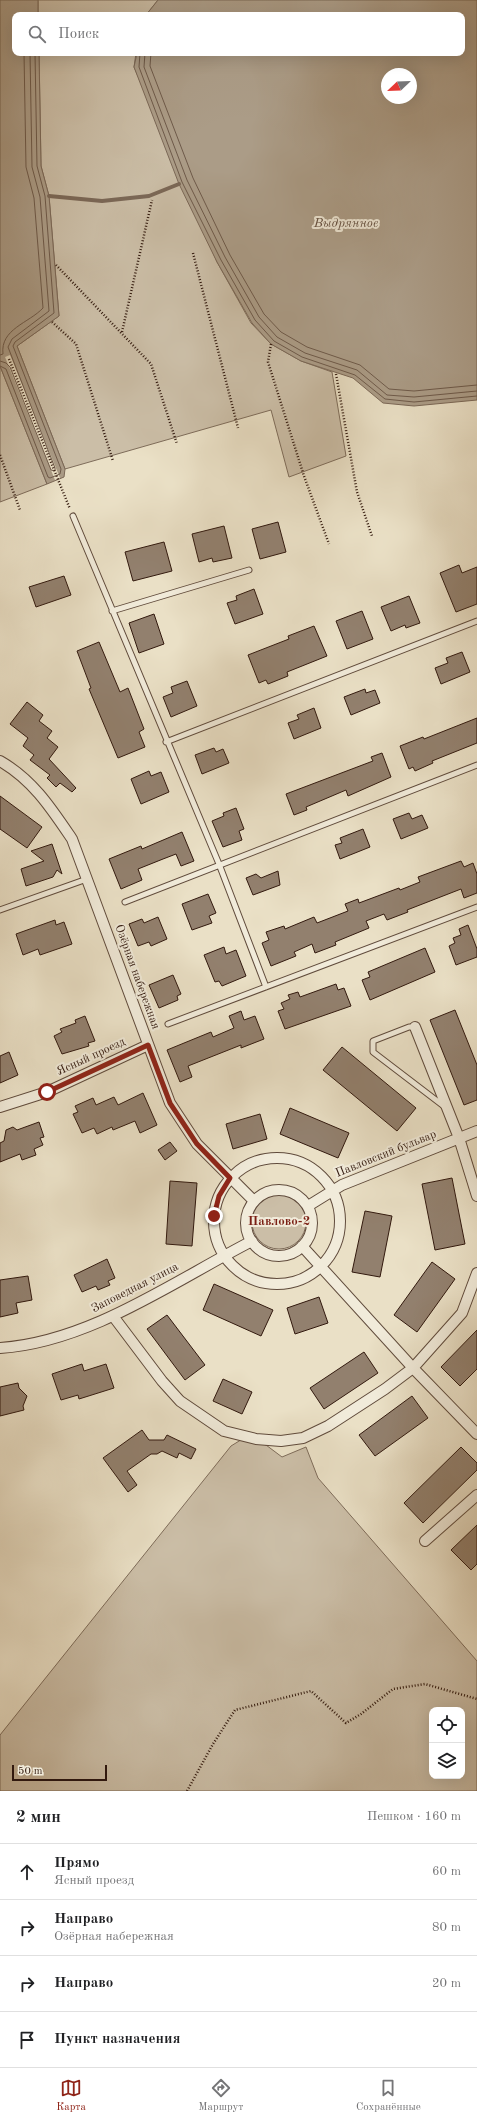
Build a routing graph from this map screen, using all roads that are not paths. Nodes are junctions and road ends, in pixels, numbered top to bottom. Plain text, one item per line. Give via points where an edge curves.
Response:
1 (72, 516) road end
2 (249, 570) dead end
3 (112, 611) junction
4 (477, 621) edge
5 (166, 742) junction
6 (0, 761) edge
7 (477, 765) edge
8 (218, 864) junction
9 (87, 879) junction
10 (125, 902) dead end
11 (477, 907) edge
12 (0, 910) edge
13 (266, 986) junction
14 (168, 1024) dead end
15 (415, 1027) joint
16 (148, 1045) junction
17 (0, 1107) edge
18 (447, 1108) junction
19 (477, 1132) edge
20 (459, 1138) junction
21 (230, 1178) junction
22 (333, 1190) junction
23 (477, 1196) edge
24 (254, 1201) junction
25 (308, 1206) junction
26 (252, 1241) junction
27 (302, 1246) junction
28 (224, 1256) junction
29 (321, 1267) junction
30 (477, 1273) edge
31 (114, 1316) junction
32 (0, 1348) edge
33 (413, 1368) junction
34 (477, 1434) edge
35 (477, 1495) edge
36 (426, 1541) dead end

1 - 3 lane
2 - 3 lane
3 - 5 lane
4 - 5 lane
5 - 8 lane
6 - 9 street, Озёрная набережная via 15,770 48,803 72,839
7 - 8 lane
8 - 10 lane
8 - 13 lane
9 - 12 lane
9 - 16 street, Озёрная набережная
11 - 13 lane
13 - 14 lane
15 - 18 street
15 - 18 lane via 373,1041 373,1052
16 - 17 street, Ясный проезд via 47,1092
16 - 21 street, Озёрная набережная via 170,1103 197,1144
18 - 20 street
19 - 20 street, Павловский бульвар
20 - 22 street, Павловский бульвар
20 - 23 street
21 - 22 street via 246,1166 264,1159 284,1158 303,1163 314,1170
21 - 24 street, Озёрная набережная
21 - 28 street via 219,1196 214,1216 216,1236
22 - 25 street, Павловский бульвар
22 - 29 street via 341,1222 339,1238
24 - 25 street via 264,1193 288,1191 300,1197
24 - 26 street via 246,1220
25 - 27 street via 312,1216 312,1227
26 - 27 street via 270,1254 293,1253
26 - 28 street, Заповедная улица
27 - 29 street
28 - 29 street via 239,1272 259,1282 282,1285 303,1279
28 - 31 street, Заповедная улица
29 - 33 street
30 - 33 street via 462,1313
31 - 32 street, Заповедная улица via 55,1338
31 - 33 street via 180,1401 224,1431 256,1439 281,1441 303,1438 328,1426
33 - 34 street
35 - 36 street

